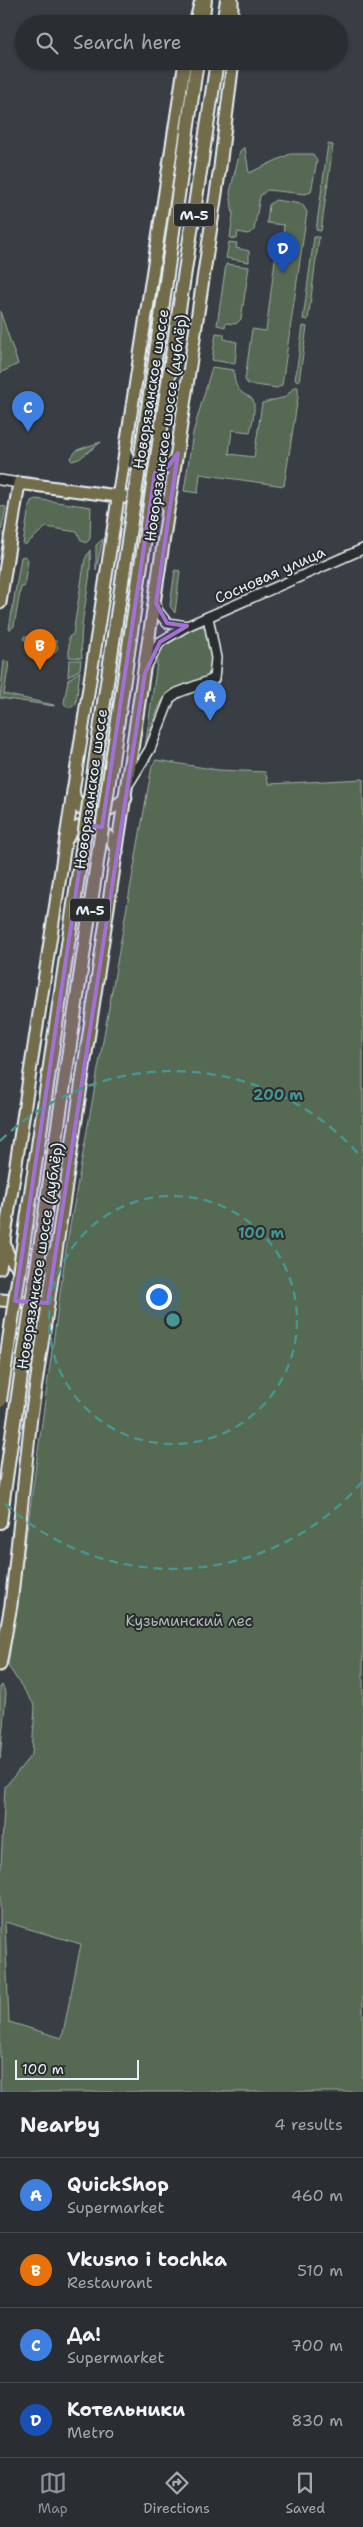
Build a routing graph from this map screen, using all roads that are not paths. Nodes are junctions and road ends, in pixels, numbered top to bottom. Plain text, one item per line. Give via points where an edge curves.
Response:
1 (203, 0) edge
2 (227, 0) edge
3 (232, 0) edge
4 (198, 15) edge
5 (202, 15) edge
6 (224, 15) edge
7 (232, 15) edge
8 (183, 70) edge
9 (196, 70) edge
10 (216, 70) edge
11 (232, 70) edge
12 (125, 446) junction
13 (178, 453) junction
14 (0, 480) edge
15 (19, 482) junction
16 (118, 496) junction
17 (170, 503) junction
18 (363, 549) edge
19 (0, 603) edge
20 (156, 603) junction
21 (208, 617) junction
22 (187, 626) junction
23 (145, 673) junction
24 (128, 786) junction
25 (73, 790) junction
26 (126, 798) junction
27 (66, 843) junction
28 (118, 852) junction
29 (4, 1241) junction
30 (57, 1247) junction
31 (0, 1268) edge
32 (0, 1300) edge
33 (48, 1304) junction
34 (0, 1401) edge
35 (0, 1522) edge
36 (0, 1665) edge

1 - 4 main road
1 - 5 highway
2 - 6 highway
3 - 7 main road
8 - 12 main road
9 - 34 highway, Новорязанское шоссе / М-5, bridge
10 - 35 highway, Новорязанское шоссе / М-5, bridge
11 - 13 main road, Новорязанское шоссе (дублёр)
12 - 13 street via 135,469 151,474 166,469
12 - 16 main road
13 - 17 main road, Новорязанское шоссе (дублёр)
14 - 15 street
15 - 16 main road
15 - 19 main road
16 - 17 main road
16 - 25 main road
17 - 20 main road, Новорязанское шоссе (дублёр)
18 - 21 street, Сосновая улица
20 - 22 street via 167,623
20 - 23 main road, Новорязанское шоссе (дублёр)
21 - 22 street, Сосновая улица
21 - 24 street via 216,658 214,680 177,692 170,698 150,749
22 - 23 street, Сосновая улица via 160,642
23 - 24 main road, Новорязанское шоссе (дублёр)
24 - 26 main road, Новорязанское шоссе (дублёр)
25 - 26 main road via 80,808 88,813 114,808
25 - 27 main road
26 - 28 main road, Новорязанское шоссе (дублёр)
27 - 28 main road via 70,832 94,826 111,839
27 - 29 main road
28 - 30 main road, Новорязанское шоссе (дублёр)
29 - 30 main road via 12,1262 29,1270 44,1266
29 - 31 main road
30 - 33 main road, Новорязанское шоссе (дублёр)
32 - 33 main road
33 - 36 main road, Новорязанское шоссе (дублёр) via 31,1417 11,1605

